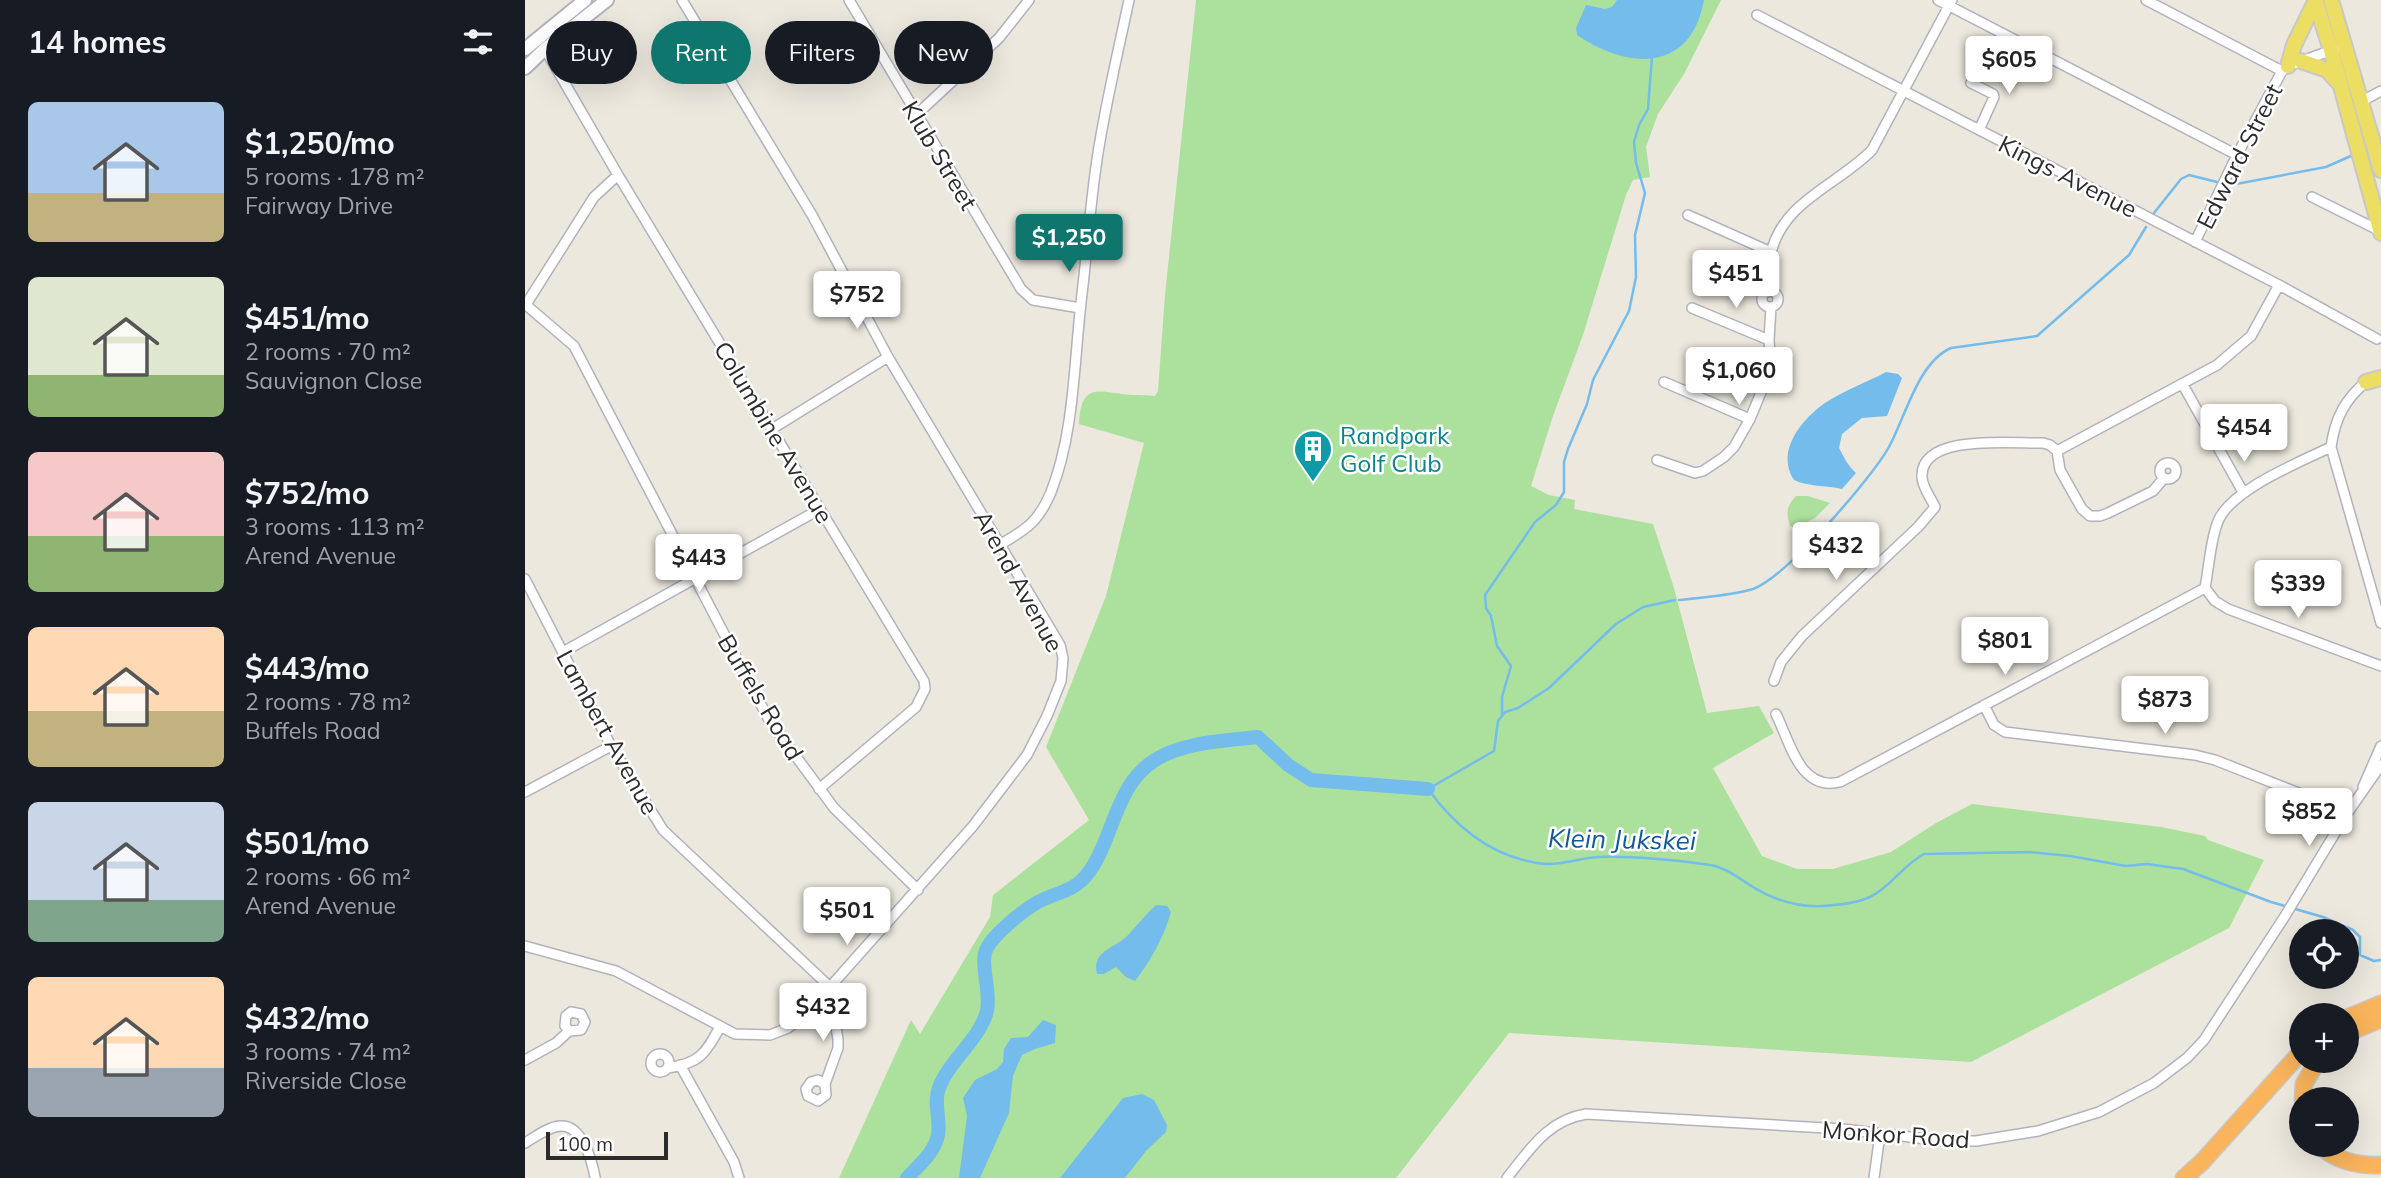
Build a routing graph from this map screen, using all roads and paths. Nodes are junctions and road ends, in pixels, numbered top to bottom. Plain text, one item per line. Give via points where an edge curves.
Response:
1 (585, 0) edge
2 (607, 0) edge
3 (682, 0) edge
4 (1029, 0) edge
5 (1129, 0) edge
6 (1938, 0) edge
7 (2146, 0) edge
8 (2331, 0) edge
9 (850, 1) edge
10 (2315, 1) edge
11 (1951, 3) edge
12 (1757, 15) dead end
13 (2338, 48) junction
14 (525, 49) edge
15 (545, 49) junction
16 (2290, 66) junction
17 (525, 68) edge
18 (1971, 83) dead end
19 (2340, 86) junction
20 (1903, 90) junction
21 (2381, 91) edge
22 (2362, 101) junction
23 (916, 115) junction
24 (1979, 130) junction
25 (2237, 155) junction
26 (2381, 170) edge
27 (618, 175) junction
28 (2312, 197) dead end
29 (1688, 215) dead end
30 (2381, 232) edge
31 (2195, 242) junction
32 (1771, 252) junction
33 (2279, 285) junction
34 (525, 306) edge
35 (1080, 308) junction
36 (1692, 308) dead end
37 (2377, 339) dead end
38 (1769, 340) junction
39 (888, 357) junction
40 (2381, 373) edge
41 (2381, 378) edge
42 (1664, 382) dead end
43 (2366, 382) junction
44 (2183, 385) junction
45 (1750, 419) junction
46 (772, 429) junction
47 (2331, 447) junction
48 (2057, 451) junction
49 (1657, 460) dead end
50 (2165, 478) dead end
51 (2243, 492) junction
52 (820, 509) junction
53 (1001, 544) junction
54 (525, 579) edge
55 (694, 580) junction
56 (2205, 588) junction
57 (2381, 622) edge
58 (563, 652) junction
59 (2381, 666) edge
60 (1774, 681) dead end
61 (1984, 705) junction
62 (1776, 714) dead end
63 (611, 746) junction
64 (2381, 746) edge
65 (2381, 765) edge
66 (819, 789) junction
67 (525, 792) edge
68 (2360, 795) junction
69 (2346, 815) junction
70 (918, 890) junction
71 (525, 946) edge
72 (830, 987) junction
73 (821, 998) junction
74 (2381, 1004) edge
75 (2359, 1013) edge
76 (2381, 1018) edge
77 (720, 1027) junction
78 (2359, 1028) edge
79 (569, 1031) dead end
80 (525, 1059) edge
81 (680, 1065) junction
82 (2289, 1065) edge
83 (668, 1068) dead end
84 (825, 1084) dead end
85 (1880, 1134) junction
86 (525, 1143) edge
87 (2339, 1157) edge
88 (2381, 1165) edge
89 (587, 1178) edge
90 (596, 1178) edge
91 (739, 1178) edge
92 (1507, 1178) edge
93 (1874, 1178) edge
94 (2184, 1178) edge

1 - 14 main road
2 - 15 main road
3 - 39 street, Arend Avenue via 812,215
4 - 23 street via 999,38
5 - 35 street via 1100,142
6 - 11 street
7 - 16 street
8 - 13 main road
9 - 23 street, Klub Street
10 - 13 main road
10 - 16 main road via 2292,50
11 - 20 street
11 - 25 street
12 - 20 street, Kings Avenue
13 - 16 street
13 - 19 main road
13 - 22 main road
15 - 17 main road
15 - 27 street, Columbine Avenue
16 - 19 main road via 2327,70
16 - 25 street, Edward Street
18 - 24 street via 1994,97
19 - 30 main road
20 - 24 street, Kings Avenue
20 - 32 street via 1872,150 1792,212
21 - 22 street
22 - 26 main road
23 - 35 street, Klub Street via 1021,289 1033,300
24 - 31 street, Kings Avenue
25 - 31 street, Edward Street
27 - 34 street via 594,197
27 - 46 street, Columbine Avenue
28 - 30 street
29 - 32 street
31 - 33 street, Kings Avenue
32 - 38 street via 1768,292 1778,298 1771,307
33 - 37 street, Kings Avenue
33 - 44 street via 2245,342
34 - 55 street, Buffels Road via 574,346
35 - 53 street via 1076,378 1056,476 1031,526
36 - 38 street
38 - 45 street via 1771,368
39 - 46 street
39 - 53 street, Arend Avenue
40 - 43 street
41 - 43 main road
42 - 45 street
43 - 47 street via 2343,406
44 - 48 street
44 - 51 street
45 - 49 street via 1734,447 1703,471 1687,472
46 - 52 street, Columbine Avenue
47 - 51 street
47 - 57 street
48 - 50 street via 2060,470 2082,509 2094,517 2153,491
48 - 60 street via 2043,443 1976,442 1947,448 1930,459 1922,477 1935,507 1802,636 1781,663
51 - 56 street via 2217,523
52 - 55 street
52 - 66 street, Columbine Avenue via 920,673 925,689 916,707
53 - 70 street, Arend Avenue via 1061,645 1061,681 1027,755
54 - 58 street, Lambert Avenue
55 - 58 street
55 - 66 street, Buffels Road via 769,720
56 - 59 street via 2228,609
56 - 61 street
58 - 63 street, Lambert Avenue
61 - 62 street via 1840,782 1823,785 1803,770
61 - 69 street via 1994,726 2005,732 2205,757
63 - 67 street
63 - 72 street, Lambert Avenue via 663,830
64 - 68 street, Monkor Road
65 - 68 street, Monkor Road
66 - 70 street, Buffels Road
68 - 69 street, Monkor Road
69 - 85 street, Monkor Road via 2204,1040 2168,1074 2099,1112 2038,1130 1943,1141
70 - 72 street, Arend Avenue
71 - 77 street, Arend Avenue via 616,971
72 - 73 street, Arend Avenue
73 - 77 street, Arend Avenue via 779,1032 744,1035
73 - 84 street via 834,1016 838,1039
74 - 75 highway
76 - 78 highway
77 - 81 street via 704,1054
79 - 80 street
81 - 83 street
81 - 91 street
82 - 94 highway
85 - 92 street, Monkor Road via 1586,1114 1567,1119 1540,1136
85 - 93 street
86 - 90 street via 566,1126 582,1141
87 - 88 highway
89 - 90 street

